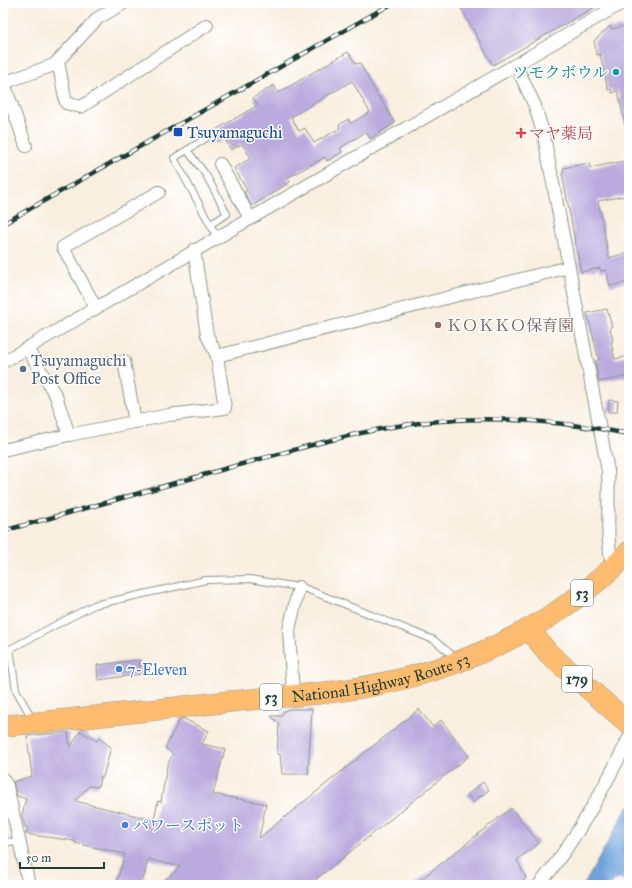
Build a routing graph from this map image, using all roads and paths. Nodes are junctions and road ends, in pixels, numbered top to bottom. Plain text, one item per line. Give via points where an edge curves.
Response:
1 (124, 3) edge
2 (622, 3) edge
3 (208, 25) dead end
4 (58, 61) junction
5 (516, 65) junction
6 (3, 81) edge
7 (206, 139) dead end
8 (26, 146) dead end
9 (187, 150) junction
10 (220, 164) dead end
11 (159, 192) dead end
12 (250, 218) junction
13 (210, 224) junction
14 (217, 237) junction
15 (194, 250) junction
16 (569, 267) junction
17 (96, 308) junction
18 (27, 348) junction
19 (216, 356) junction
20 (124, 361) dead end
21 (3, 362) edge
22 (135, 422) junction
23 (69, 435) junction
24 (3, 450) edge
25 (629, 552) edge
26 (613, 568) junction
27 (299, 587) junction
28 (529, 629) junction
29 (10, 649) junction
30 (3, 652) edge
31 (456, 663) junction
32 (293, 694) junction
33 (30, 723) junction
34 (629, 724) edge
35 (3, 726) edge
36 (629, 738) edge
37 (3, 779) edge
38 (3, 841) edge
39 (20, 842) junction
40 (29, 885) edge
41 (539, 885) edge

1 - 4 street via 98,18
2 - 5 street
3 - 4 street via 81,106 66,103
4 - 6 street
5 - 12 street
5 - 16 street via 535,106 544,136
6 - 8 street
7 - 9 lane
9 - 13 lane via 174,158
9 - 13 lane via 206,175 227,214
10 - 12 street
11 - 17 street via 63,247
12 - 14 street
13 - 14 lane
14 - 15 street
15 - 17 street
15 - 19 street via 207,335
16 - 19 street
16 - 26 street via 608,471 609,554
17 - 18 street
18 - 21 street
18 - 23 street via 56,396
19 - 22 street via 225,408
20 - 22 street
22 - 23 street
23 - 24 street
25 - 26 highway, National Highway Route 53 / 53
26 - 28 highway, National Highway Route 53 / 53 via 567,605
27 - 29 lane via 250,579 206,580 94,605
27 - 31 lane via 434,640 451,654
27 - 32 street via 289,630
28 - 31 highway, National Highway Route 53 / 53 via 489,650
28 - 34 highway, 179 via 548,653
29 - 30 lane
29 - 33 lane via 16,690 29,713
31 - 32 highway, National Highway Route 53 / 53 via 398,680 345,690
32 - 33 highway, National Highway Route 53 / 53
33 - 35 highway, National Highway Route 53 / 53
36 - 41 street via 601,795
37 - 39 street via 7,786
38 - 39 lane
39 - 40 street

